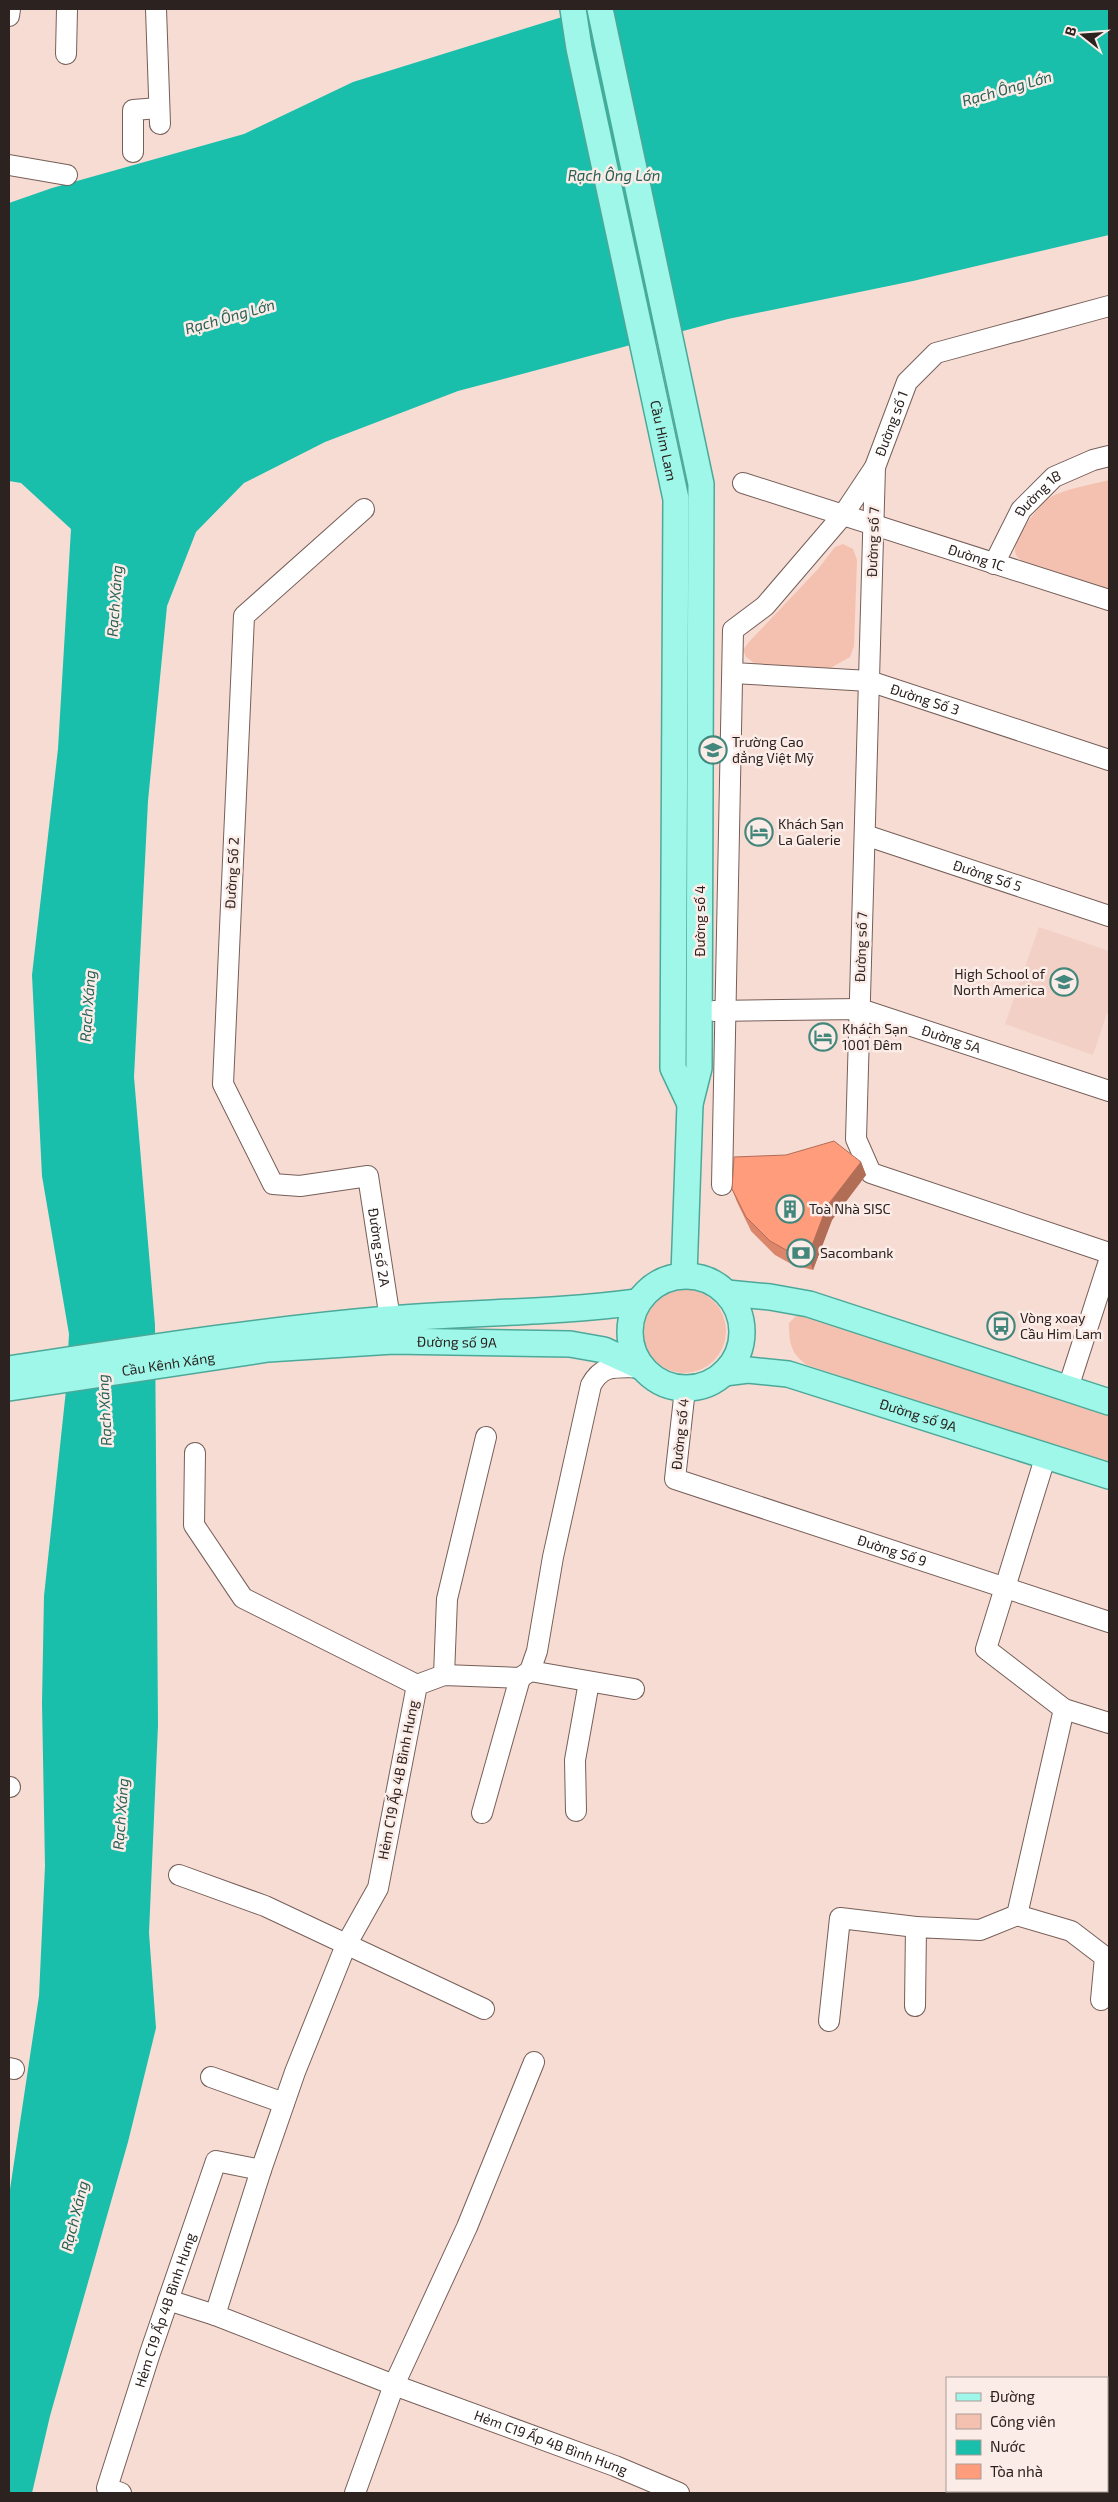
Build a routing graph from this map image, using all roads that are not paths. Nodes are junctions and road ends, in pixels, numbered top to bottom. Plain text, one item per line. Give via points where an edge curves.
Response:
1 (10, 9) edge
2 (67, 9) edge
3 (156, 9) edge
4 (573, 9) edge
5 (600, 9) edge
6 (9, 16) edge
7 (66, 54) dead end
8 (132, 152) dead end
9 (9, 165) edge
10 (67, 174) dead end
11 (1109, 306) edge
12 (1109, 456) edge
13 (875, 467) junction
14 (743, 483) dead end
15 (364, 509) dead end
16 (843, 516) junction
17 (874, 525) junction
18 (994, 564) junction
19 (1109, 600) edge
20 (733, 673) junction
21 (869, 681) junction
22 (1109, 760) edge
23 (865, 836) junction
24 (700, 878) junction
25 (673, 880) joint
26 (1109, 916) edge
27 (860, 1009) junction
28 (726, 1011) junction
29 (700, 1012) junction
30 (1109, 1091) edge
31 (690, 1104) junction
32 (368, 1176) joint
33 (722, 1185) dead end
34 (1109, 1253) edge
35 (1109, 1261) edge
36 (684, 1275) junction
37 (727, 1293) junction
38 (637, 1302) junction
39 (390, 1319) junction
40 (267, 1340) junction
41 (641, 1367) junction
42 (9, 1368) edge
43 (724, 1373) junction
44 (9, 1388) edge
45 (1068, 1388) junction
46 (685, 1389) junction
47 (1109, 1402) edge
48 (486, 1437) dead end
49 (194, 1453) dead end
50 (1046, 1455) junction
51 (1109, 1476) edge
52 (675, 1479) joint
53 (1004, 1588) junction
54 (1109, 1622) edge
55 (525, 1674) junction
56 (444, 1675) junction
57 (589, 1682) junction
58 (417, 1685) junction
59 (634, 1689) dead end
60 (1064, 1709) junction
61 (1109, 1723) edge
62 (576, 1811) dead end
63 (482, 1813) dead end
64 (179, 1875) dead end
65 (1017, 1914) junction
66 (916, 1927) junction
67 (346, 1945) junction
68 (1101, 2000) dead end
69 (914, 2006) dead end
70 (484, 2009) dead end
71 (829, 2021) dead end
72 (534, 2062) dead end
73 (211, 2077) dead end
74 (284, 2103) junction
75 (261, 2170) junction
76 (168, 2300) junction
77 (216, 2315) junction
78 (394, 2385) junction
79 (122, 2493) edge
80 (355, 2493) edge
81 (678, 2493) edge

1 - 6 street
2 - 7 street
3 - 8 street via 160,116 133,110
4 - 25 main road, Cầu Him Lam via 676,499
5 - 24 main road, Cầu Him Lam via 701,484
9 - 10 street
11 - 13 street, Đường số 1 via 936,353 907,382
12 - 18 street, Đường 1B via 1054,477 1021,510
13 - 16 street, Đường số 1
13 - 17 street, Đường số 7
14 - 16 street, Đường 1C
15 - 32 street, Đường Số 2 via 244,616 223,1084 273,1184 300,1186
16 - 17 street, Đường 1C
16 - 20 street, Đường số 1 via 765,606 733,630
17 - 18 street, Đường 1C
17 - 21 street, Đường số 7
18 - 19 street, Đường 1C
20 - 21 street, Đường Số 3
20 - 24 street, Đường số 4 via 728,877
20 - 28 street
21 - 22 street, Đường Số 3
21 - 23 street, Đường số 7
23 - 26 street, Đường Số 5
23 - 27 street, Đường số 7
24 - 29 main road, Đường số 4
25 - 31 main road, Đường số 4 via 674,1068
27 - 28 street, Đường 5A
27 - 30 street, Đường 5A
27 - 34 street, Đường số 7 via 856,1139 871,1173
28 - 29 street, Đường 5A
28 - 33 street
29 - 31 main road, Đường số 4 via 699,1068
31 - 36 main road, Đường số 4
32 - 39 street, Đường số 2A
35 - 45 street
36 - 37 main road via 703,1278
36 - 38 main road via 665,1279
37 - 43 main road via 742,1324 741,1342 735,1359
37 - 45 main road via 809,1304
38 - 39 main road, Đường số 9A
38 - 41 main road via 629,1335
39 - 40 main road, Đường số 9A
40 - 41 main road, Đường số 9A via 570,1344 604,1350
40 - 42 main road, Cầu Kênh Xáng
40 - 44 main road, Cầu Kênh Xáng
41 - 46 main road via 654,1379
41 - 55 street via 610,1368 598,1372 591,1385 536,1651
43 - 46 main road via 714,1381
43 - 50 main road, Đường số 9A via 748,1370 788,1374
45 - 47 main road
46 - 52 street, Đường số 4
48 - 56 street via 447,1600
49 - 58 street via 194,1525 243,1598
50 - 51 main road, Đường số 9A
50 - 53 street
52 - 53 street, Đường Số 9
53 - 54 street, Đường Số 9
53 - 60 street via 986,1649
55 - 56 street, Hẻm C19 Ấp 4B Bình Hưng
55 - 57 street, Hẻm C19 Ấp 4B Bình Hưng
55 - 63 street
56 - 58 street, Hẻm C19 Ấp 4B Bình Hưng
57 - 59 street, Hẻm C19 Ấp 4B Bình Hưng
57 - 62 street via 575,1760
58 - 67 street, Hẻm C19 Ấp 4B Bình Hưng via 378,1888
60 - 61 street
60 - 65 street
64 - 67 street via 265,1906
65 - 66 street via 980,1930
65 - 68 street via 1071,1931 1105,1957
66 - 69 street
66 - 71 street via 840,1918
67 - 70 street
67 - 74 street, Hẻm C19 Ấp 4B Bình Hưng
72 - 78 street via 467,2227
73 - 74 street
74 - 75 street, Hẻm C19 Ấp 4B Bình Hưng
75 - 76 street, Hẻm C19 Ấp 4B Bình Hưng via 216,2161
75 - 77 street, Hẻm C19 Ấp 4B Bình Hưng
76 - 77 street
76 - 79 street, Hẻm C19 Ấp 4B Bình Hưng via 107,2488
77 - 78 street, Hẻm C19 Ấp 4B Bình Hưng
78 - 80 street
78 - 81 street, Hẻm C19 Ấp 4B Bình Hưng via 615,2466

